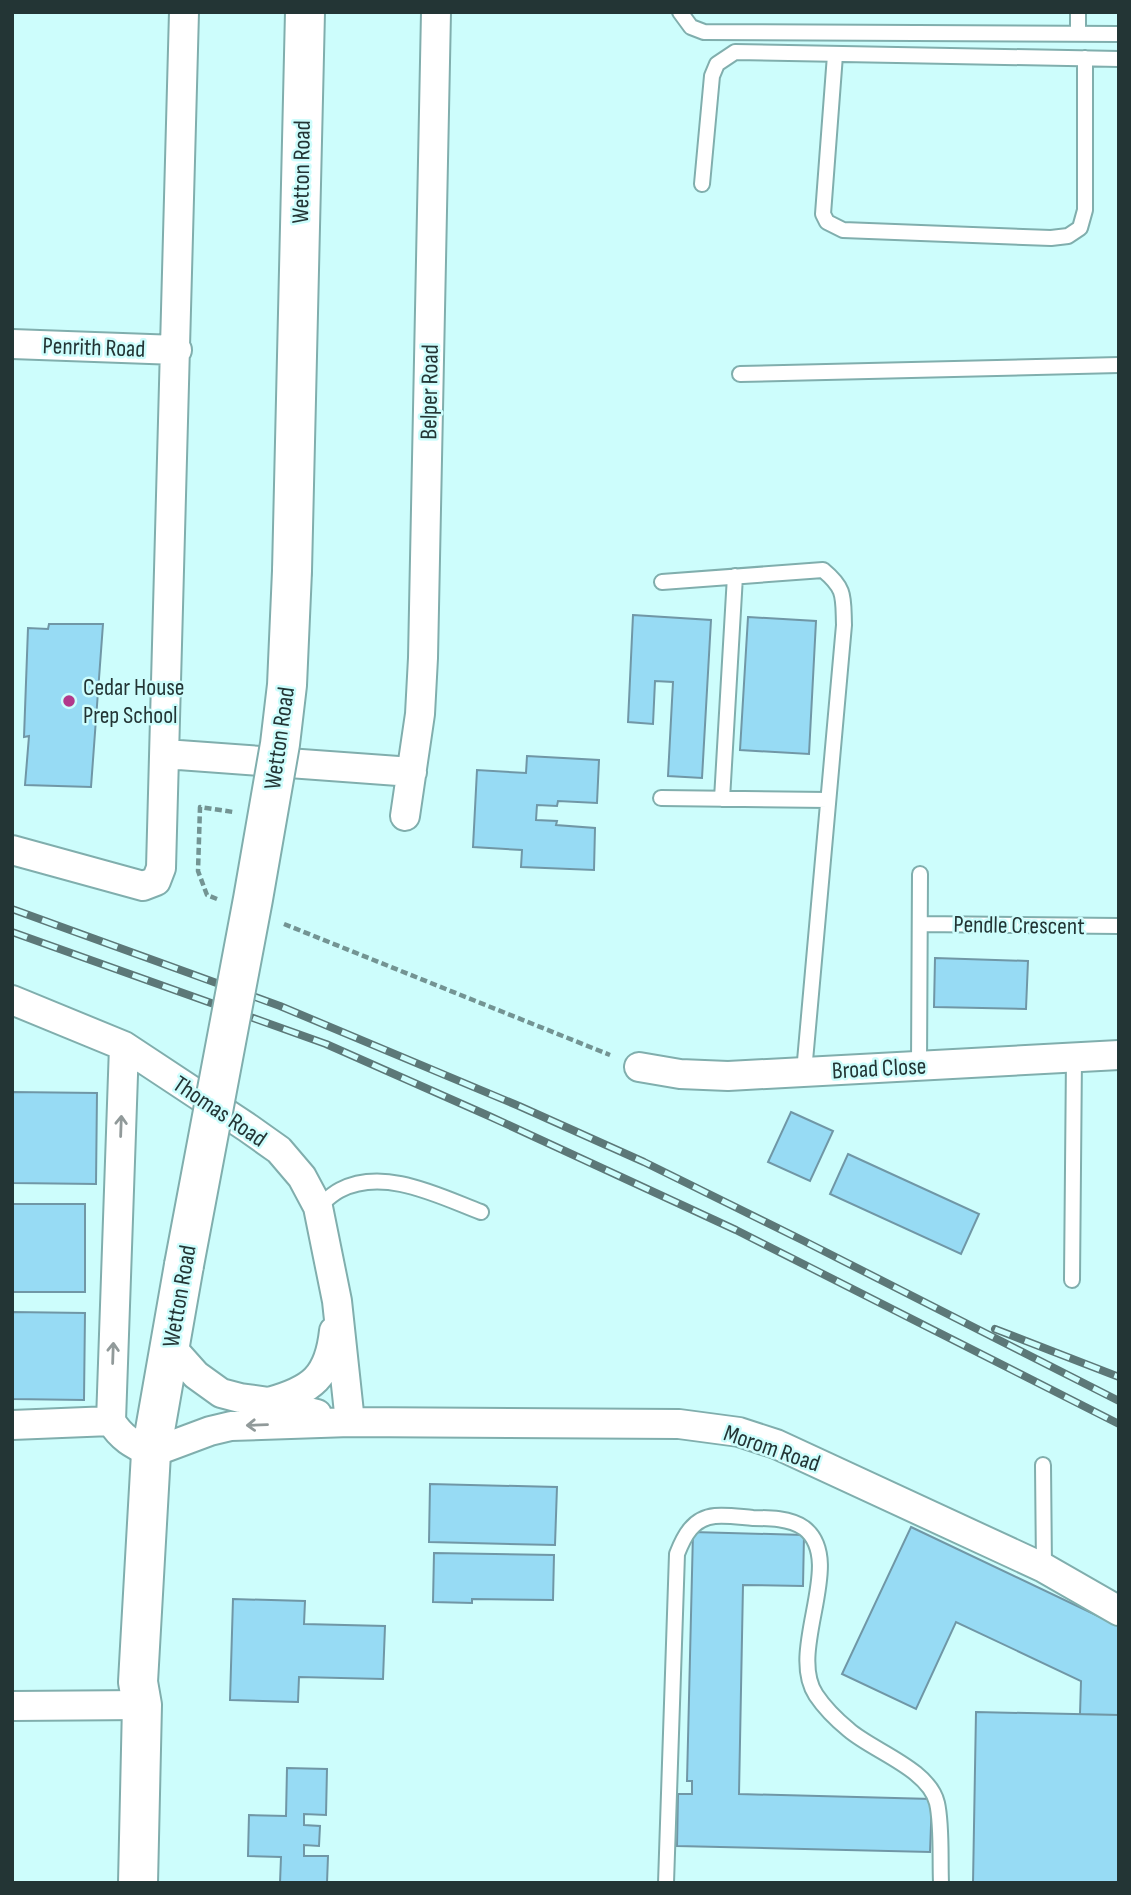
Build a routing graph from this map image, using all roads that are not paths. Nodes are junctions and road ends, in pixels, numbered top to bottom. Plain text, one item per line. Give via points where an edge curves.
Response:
1 (184, 12) edge
2 (305, 12) edge
3 (436, 12) edge
4 (680, 12) edge
5 (1078, 12) edge
6 (1078, 34) junction
7 (1119, 34) edge
8 (835, 55) junction
9 (1085, 58) junction
10 (1119, 59) edge
11 (702, 184) dead end
12 (12, 344) edge
13 (177, 349) junction
14 (1119, 365) edge
15 (740, 374) dead end
16 (735, 576) junction
17 (662, 582) dead end
18 (165, 754) junction
19 (412, 772) junction
20 (661, 798) dead end
21 (722, 799) junction
22 (828, 800) junction
23 (405, 816) dead end
24 (12, 850) edge
25 (920, 874) dead end
26 (920, 924) junction
27 (1119, 926) edge
28 (12, 1000) edge
29 (124, 1046) junction
30 (1119, 1055) edge
31 (1074, 1057) junction
32 (919, 1066) junction
33 (639, 1067) road end
34 (804, 1072) junction
35 (318, 1206) junction
36 (481, 1212) dead end
37 (1072, 1280) dead end
38 (337, 1301) junction
39 (171, 1347) junction
40 (270, 1402) junction
41 (110, 1421) junction
42 (350, 1422) junction
43 (12, 1425) edge
44 (151, 1452) junction
45 (1043, 1465) dead end
46 (1044, 1568) junction
47 (1119, 1611) edge
48 (142, 1705) junction
49 (12, 1706) edge
50 (138, 1883) edge
51 (666, 1883) edge
52 (941, 1883) edge

1 - 13 street
2 - 39 main road, Wetton Road, bridge via 287,685 256,886
3 - 19 street, Belper Road via 423,658
4 - 6 lane via 691,27 704,32
5 - 6 lane
6 - 7 lane
8 - 9 lane
8 - 9 lane via 823,214 827,222 843,230 1051,238 1068,236 1080,228 1085,210
8 - 11 lane via 735,52 718,64 712,76
9 - 10 lane
12 - 13 street, Penrith Road
13 - 18 street
14 - 15 lane
16 - 17 lane
16 - 21 lane
16 - 22 lane via 823,570 837,582 844,625
18 - 19 street
18 - 24 street via 161,868 150,884 143,886
19 - 23 street, Belper Road
20 - 21 lane
21 - 22 lane
22 - 34 lane
25 - 26 lane
26 - 27 lane, Pendle Crescent
26 - 32 lane
28 - 29 street, Thomas Road
29 - 35 street, Thomas Road via 279,1150
41 -> 29 street
30 - 31 street, Broad Close
31 - 32 street, Broad Close
31 - 37 lane
32 - 34 street, Broad Close
33 - 34 street, Broad Close via 728,1076
35 - 36 lane via 340,1190 385,1181
35 - 38 street, Thomas Road
38 - 40 street, Thomas Road via 330,1358 322,1373 309,1387
38 - 42 street, Thomas Road
39 - 40 street, Morom Road via 196,1375 221,1393
39 - 44 main road, Wetton Road
40 - 42 street, Morom Road
41 - 43 street
41 - 44 street via 128,1441
42 -> 44 street, Morom Road via 231,1426
42 - 46 street, Morom Road via 679,1424 739,1432 776,1444
44 - 48 main road, Wetton Road via 138,1682
45 - 46 lane
46 - 47 street, Morom Road
48 - 49 street
48 - 50 main road, Wetton Road
51 - 52 lane via 677,1554 696,1522 713,1516 778,1519 804,1528 817,1546 821,1571 807,1676 816,1695 849,1731 928,1786 937,1803

